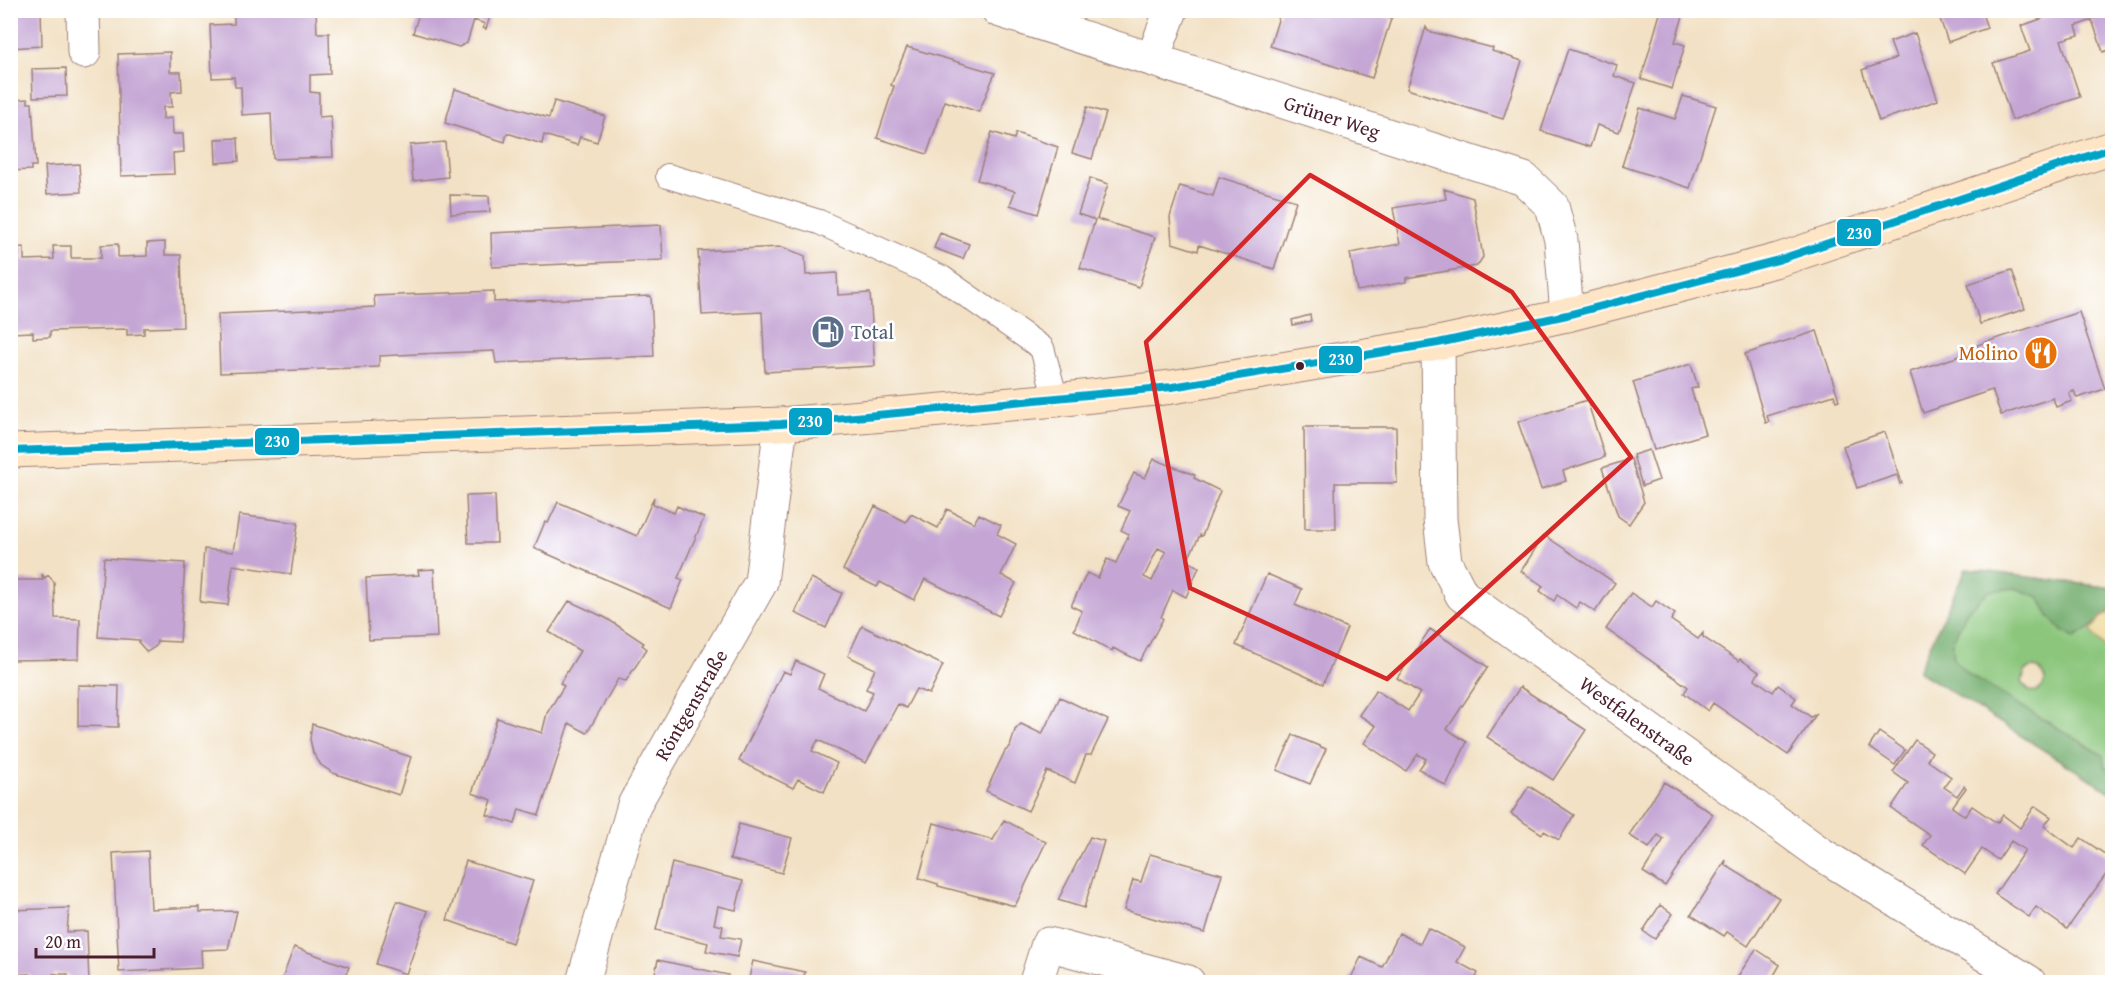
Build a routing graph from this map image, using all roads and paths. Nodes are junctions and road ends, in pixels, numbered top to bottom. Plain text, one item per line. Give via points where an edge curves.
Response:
1 (83, 10) edge
2 (998, 10) edge
3 (1171, 10) edge
4 (84, 52) dead end
5 (1153, 58) junction
6 (2112, 148) edge
7 (668, 176) dead end
8 (1567, 315) junction
9 (1438, 344) junction
10 (1056, 400) junction
11 (781, 424) junction
12 (10, 451) edge
13 (583, 982) edge
14 (1036, 982) edge
15 (1188, 982) edge
16 (2029, 982) edge

1 - 4 street
2 - 5 street, Grüner Weg
3 - 5 street
5 - 8 street, Grüner Weg via 1524,179 1552,206 1561,240
6 - 8 main road via 1778,260
7 - 10 lane via 819,222 942,278 1042,348
8 - 9 main road
9 - 10 main road via 1182,386
9 - 16 street, Westfalenstraße via 1440,519 1445,562 1462,595 1821,854
10 - 11 main road
11 - 12 main road
11 - 13 street, Röntgenstraße via 761,582 634,805
14 - 15 street via 1048,945

